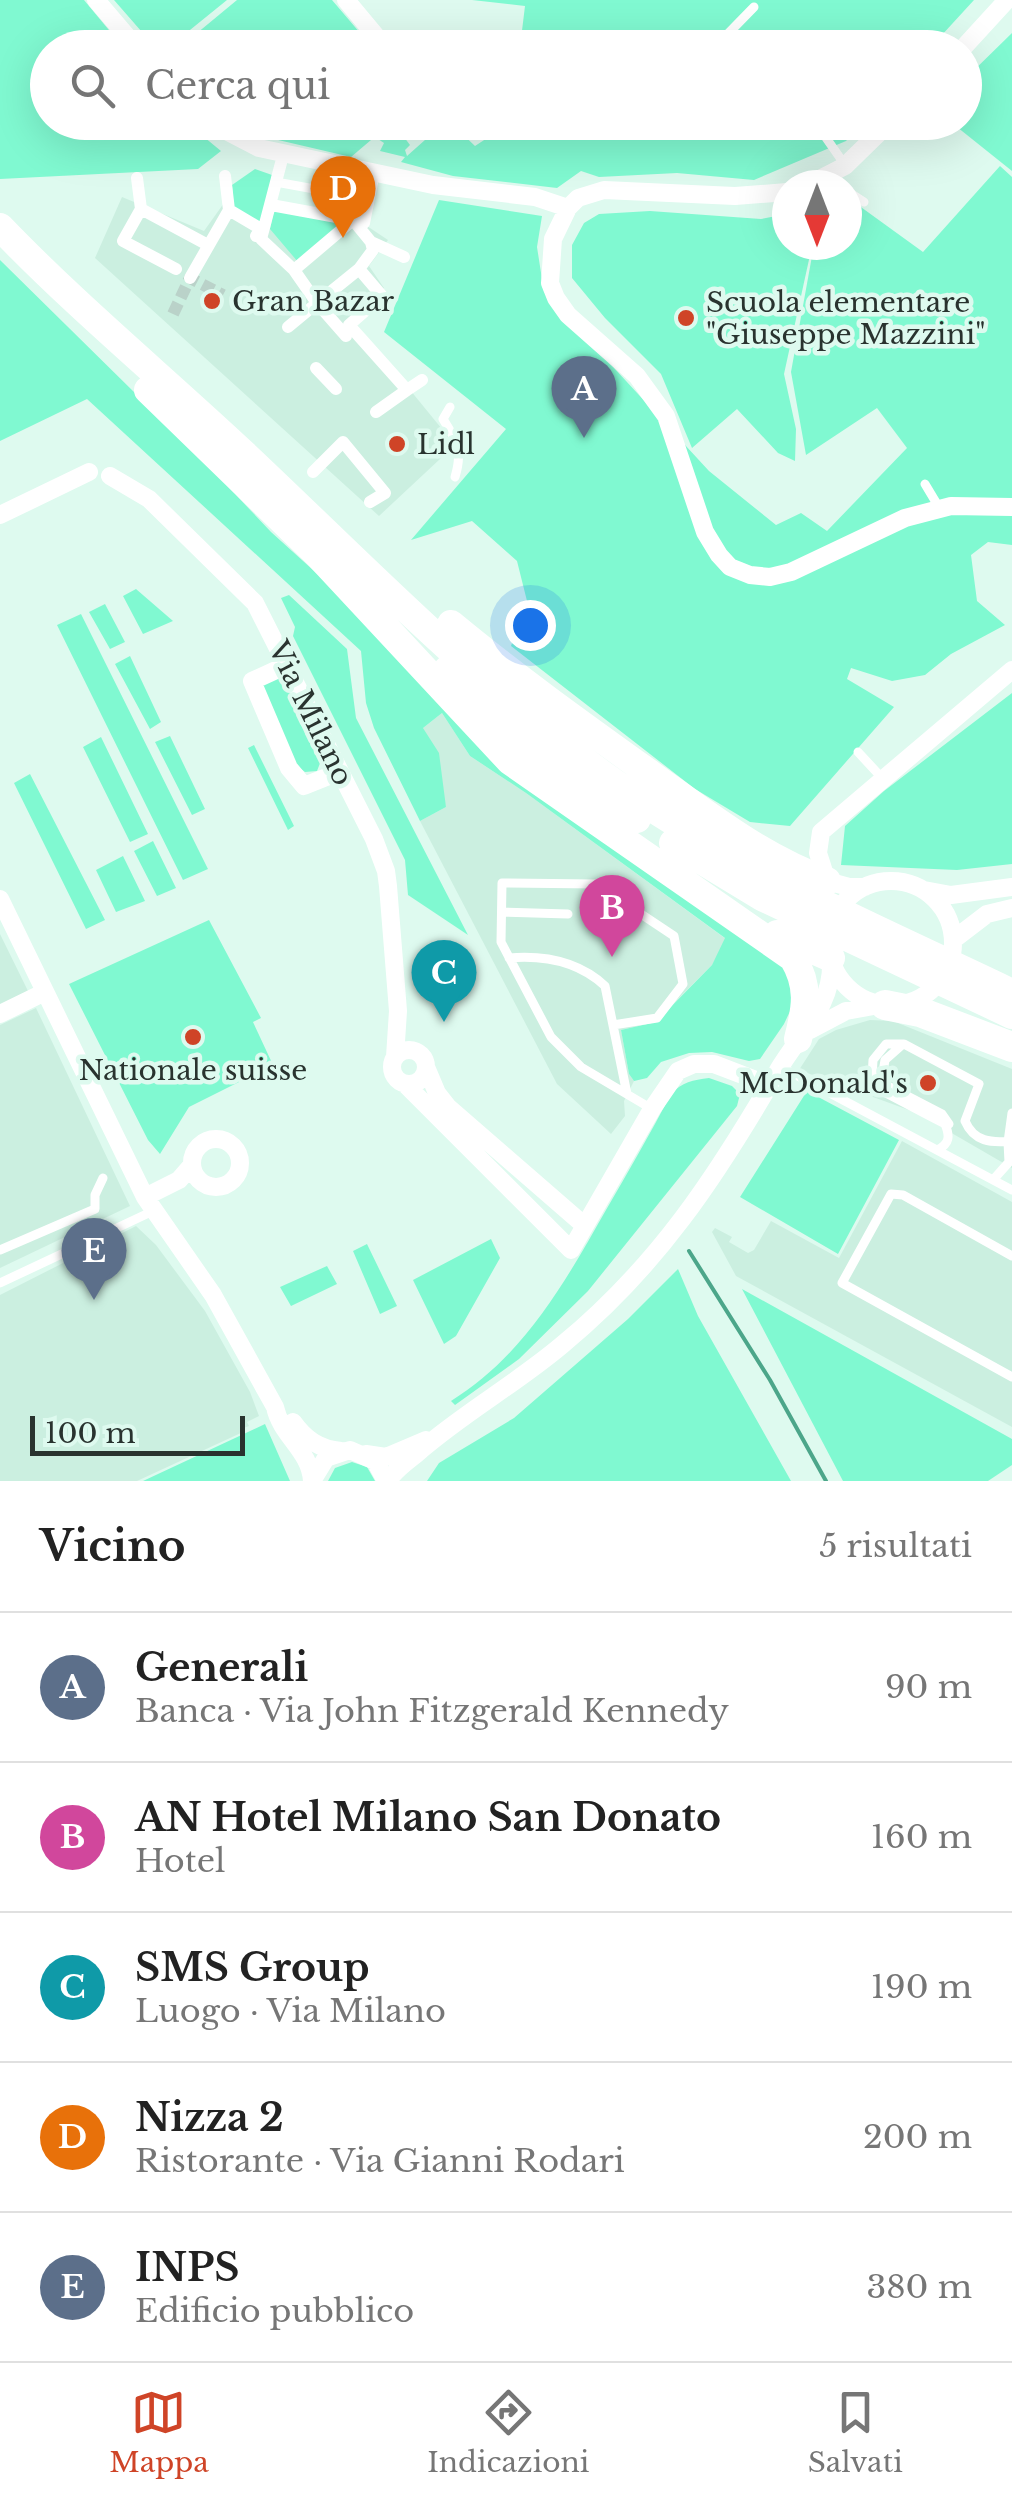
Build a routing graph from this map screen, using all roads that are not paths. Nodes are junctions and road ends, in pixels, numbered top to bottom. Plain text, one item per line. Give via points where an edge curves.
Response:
1 (96, 0) edge
2 (346, 0) edge
3 (1007, 0) edge
4 (754, 7) dead end
5 (122, 30) edge
6 (371, 30) edge
7 (733, 30) edge
8 (980, 30) edge
9 (244, 140) edge
10 (822, 140) edge
11 (873, 140) edge
12 (281, 163) dead end
13 (837, 170) edge
14 (844, 170) edge
15 (225, 176) dead end
16 (368, 177) junction
17 (137, 178) dead end
18 (276, 182) junction
19 (772, 193) edge
20 (271, 205) junction
21 (141, 208) junction
22 (568, 208) junction
23 (228, 210) junction
24 (353, 220) junction
25 (0, 227) edge
26 (261, 239) junction
27 (371, 242) junction
28 (0, 245) edge
29 (208, 245) junction
30 (404, 257) dead end
31 (176, 269) dead end
32 (358, 269) junction
33 (294, 270) junction
34 (190, 278) dead end
35 (318, 303) junction
36 (288, 327) dead end
37 (346, 331) junction
38 (316, 368) dead end
39 (422, 380) dead end
40 (336, 389) dead end
41 (407, 390) junction
42 (450, 408) dead end
43 (376, 412) dead end
44 (242, 452) junction
45 (89, 472) dead end
46 (313, 472) dead end
47 (110, 476) dead end
48 (455, 477) dead end
49 (924, 484) dead end
50 (370, 502) dead end
51 (1012, 508) edge
52 (940, 509) junction
53 (0, 516) edge
54 (319, 556) junction
55 (287, 665) junction
56 (1012, 670) edge
57 (858, 752) dead end
58 (340, 772) junction
59 (883, 778) junction
60 (827, 881) junction
61 (866, 887) junction
62 (1012, 887) edge
63 (920, 888) junction
64 (783, 896) junction
65 (0, 899) edge
66 (1012, 908) edge
67 (502, 912) junction
68 (731, 912) junction
69 (568, 914) dead end
70 (954, 942) junction
71 (509, 958) junction
72 (831, 958) junction
73 (999, 988) edge
74 (45, 992) junction
75 (885, 1005) junction
76 (398, 1012) junction
77 (0, 1014) edge
78 (1012, 1016) edge
79 (613, 1025) junction
80 (798, 1039) junction
81 (1001, 1043) edge
82 (415, 1051) junction
83 (395, 1057) junction
84 (1012, 1062) edge
85 (426, 1067) junction
86 (780, 1067) junction
87 (405, 1084) junction
88 (770, 1085) junction
89 (627, 1094) junction
90 (652, 1109) junction
91 (1012, 1113) edge
92 (1010, 1142) edge
93 (937, 1150) junction
94 (1011, 1164) edge
95 (192, 1165) junction
96 (103, 1178) dead end
97 (993, 1180) junction
98 (207, 1185) junction
99 (169, 1186) junction
100 (1012, 1190) edge
101 (149, 1204) junction
102 (584, 1226) junction
103 (0, 1250) edge
104 (1012, 1256) edge
105 (0, 1283) edge
106 (1012, 1377) edge
107 (275, 1406) junction
108 (440, 1434) junction
109 (341, 1451) junction
110 (366, 1454) junction
111 (312, 1481) edge
112 (387, 1481) edge

1 - 5 street
2 - 6 street
3 - 8 street
4 - 7 lane
9 - 16 street
10 - 13 lane
11 - 14 street
12 - 18 street
15 - 23 street
16 - 18 lane via 358,198
16 - 22 street via 535,197
16 - 24 street via 364,222
17 - 21 street
18 - 20 street
19 - 22 street via 604,190
20 - 24 street
20 - 26 street
21 - 29 street
21 - 31 street via 123,241
22 - 52 street via 550,260 556,298 637,376 666,416 705,532 730,567 770,577 791,572 904,518
23 - 26 street via 261,229 255,236
23 - 29 street
24 - 27 street
24 - 33 street
25 - 44 highway
26 - 33 street
27 - 30 street
27 - 32 street via 373,250
28 - 54 highway
29 - 34 street
32 - 35 street
32 - 37 street via 382,296
33 - 35 street
35 - 36 street
35 - 37 street
37 - 41 street
38 - 40 street
39 - 41 street
41 - 43 street
42 - 48 lane via 443,419 459,444
44 - 60 highway via 562,711 730,830
44 - 64 highway via 422,623 556,738
45 - 53 street
46 - 50 street via 347,438 385,493
47 - 55 street, Via Milano via 150,499 255,602
49 - 52 lane
51 - 52 street
54 - 64 highway via 562,768 726,877
54 - 68 highway via 510,762
55 - 58 street, Via Milano
55 - 58 street, Via Milano via 252,681 290,768 304,786
56 - 59 street
57 - 59 lane
58 - 76 street, Via Milano via 386,871
59 - 60 street via 823,829 818,854
60 - 61 street
61 - 63 street via 896,882
61 - 72 street via 835,917
62 - 63 street via 951,894
63 - 70 street via 942,908
64 - 73 highway
65 - 74 street
66 - 70 street via 988,914
67 - 69 lane
67 - 71 lane via 501,942
67 - 79 lane via 502,883 596,884 674,936 683,984 657,1018
68 - 72 highway
68 - 80 highway via 793,958 802,973 806,1006
70 - 73 highway
70 - 75 street via 948,970 934,989 912,1002
71 - 79 lane via 540,957 594,975 605,986
71 - 89 lane via 552,1037 581,1067
72 - 75 street via 853,993
72 - 80 street via 827,996
73 - 78 highway
74 - 77 street
74 - 101 street
75 - 80 street via 833,1016
75 - 81 highway
76 - 82 street
76 - 83 street
79 - 89 lane
80 - 86 street
81 - 84 lane
82 - 83 street
82 - 85 street
83 - 87 street via 393,1075
85 - 87 street via 420,1080
85 - 102 street via 448,1107
86 - 88 street
86 - 93 lane
87 - 102 street via 571,1250
88 - 90 street via 725,1066 694,1064 678,1071
88 - 108 street via 703,1202 669,1240 562,1345
89 - 90 lane
90 - 102 street
91 - 92 lane
92 - 93 lane via 986,1141 969,1131 965,1121 979,1084 904,1044 886,1044 872,1078 884,1092 945,1124 949,1134
92 - 94 lane
93 - 97 lane
94 - 97 lane
95 - 98 street
95 - 98 street via 200,1145 213,1139 238,1151 233,1181
95 - 99 street
96 - 103 lane via 95,1209
97 - 100 lane
98 - 99 street
99 - 101 street
101 - 105 lane
101 - 107 street via 213,1295
104 - 106 lane via 891,1194 842,1282
107 - 109 street via 315,1444
107 - 111 street via 278,1422 308,1461
108 - 110 street via 386,1457
108 - 112 street
109 - 110 street
109 - 111 street via 324,1460
110 - 112 street

